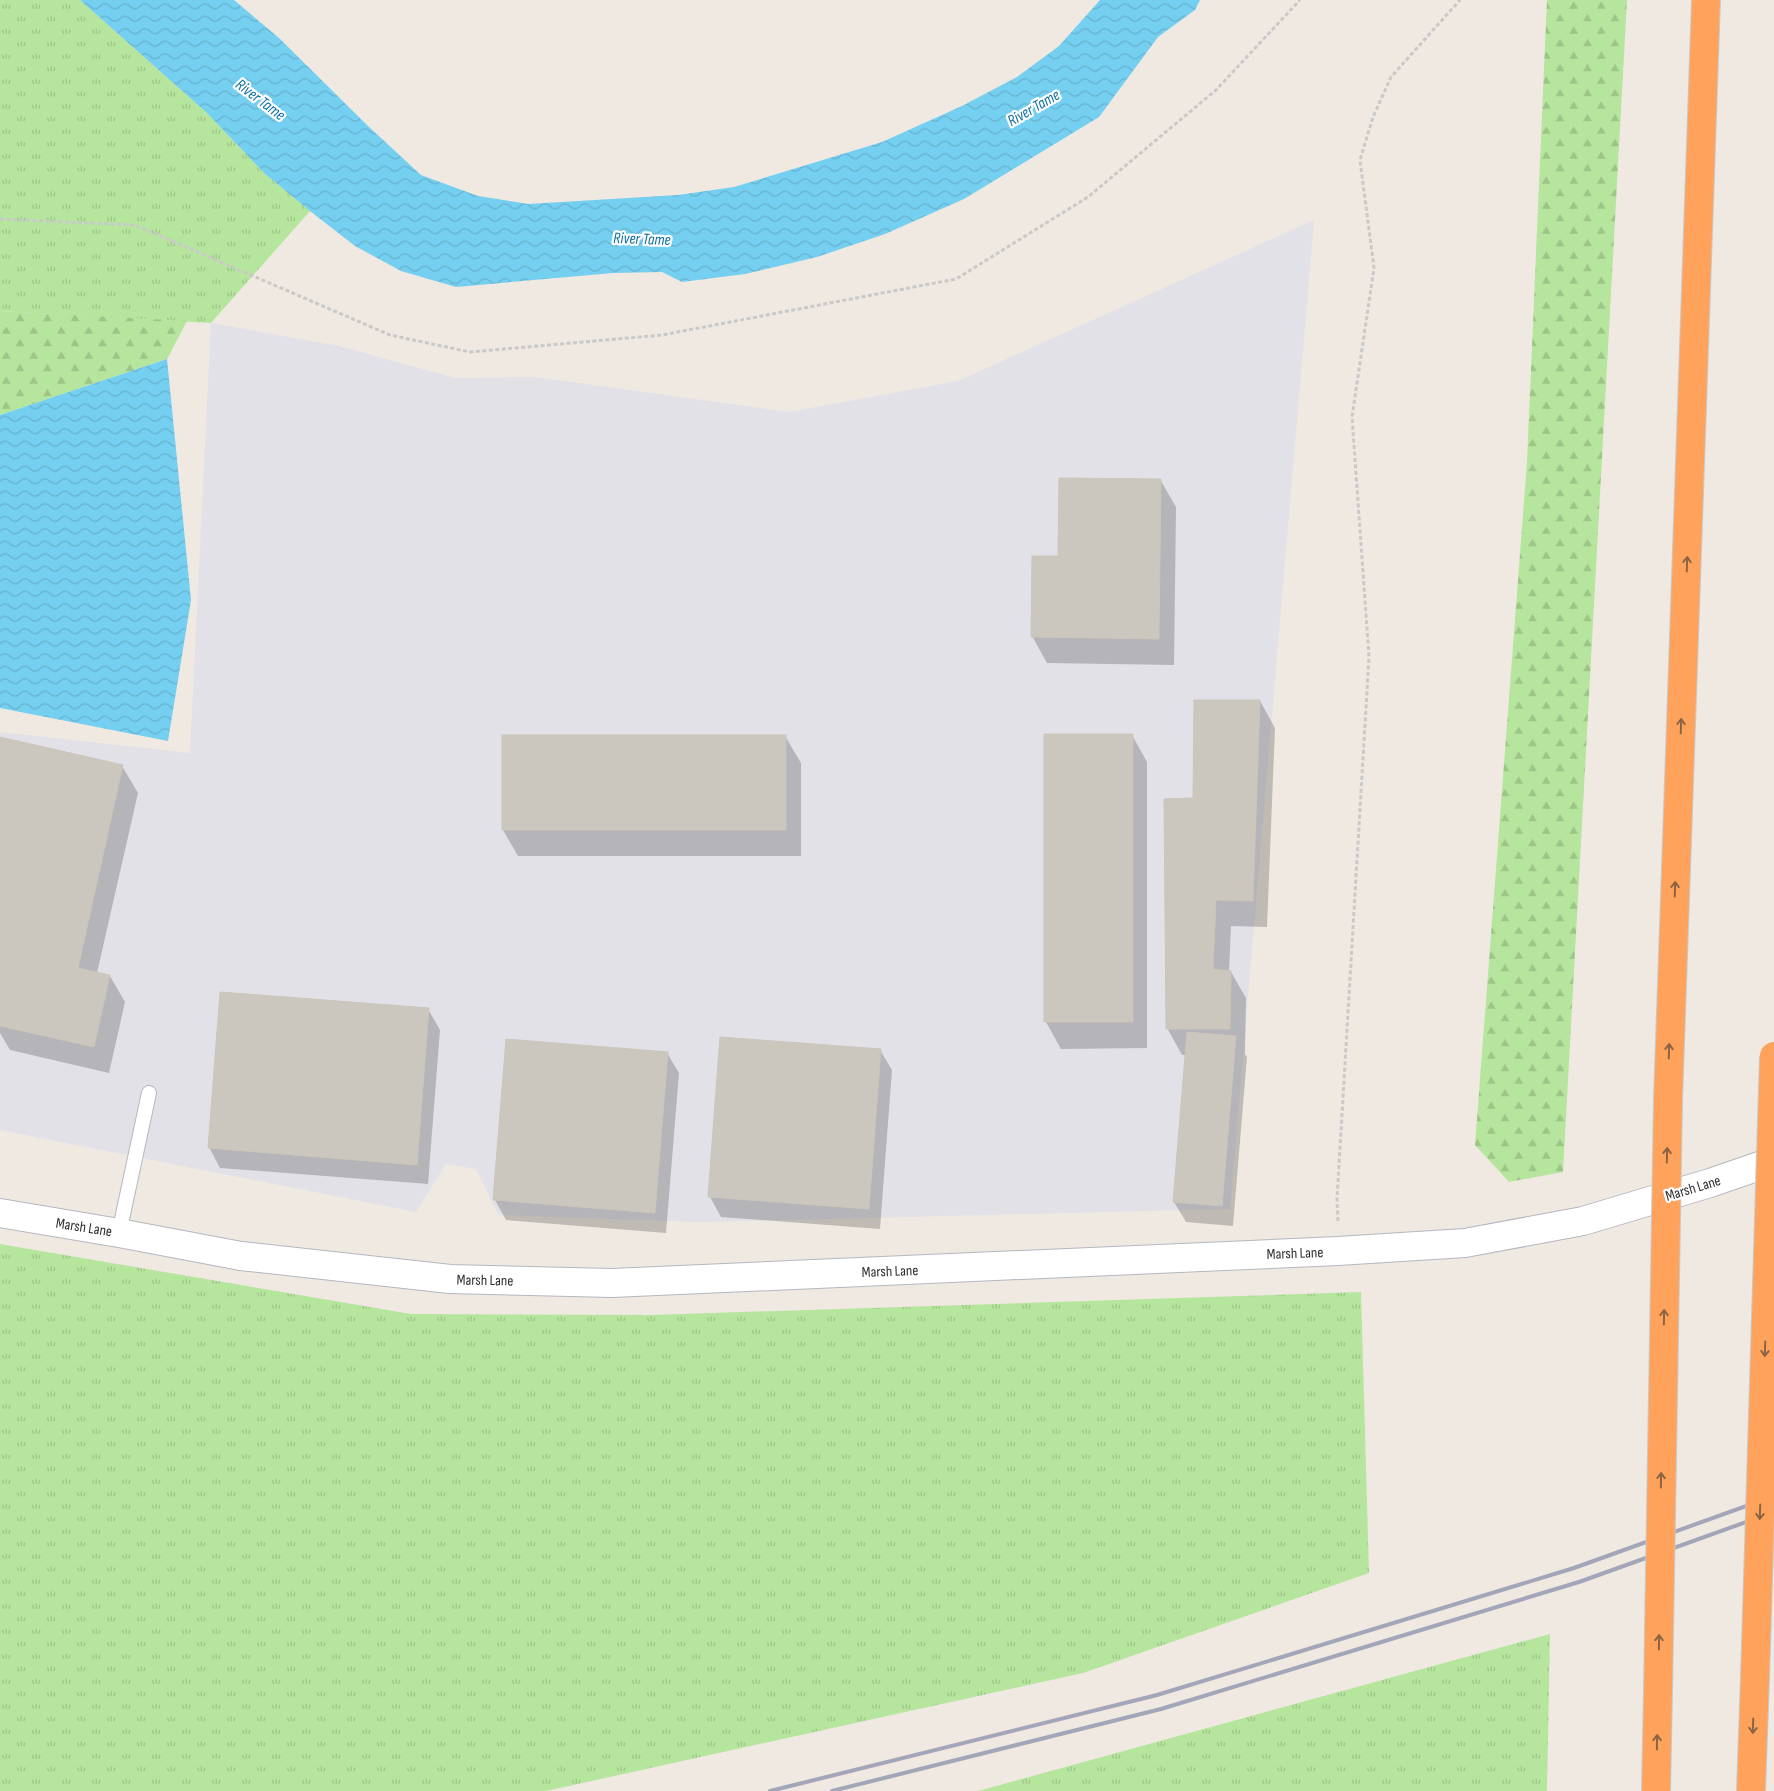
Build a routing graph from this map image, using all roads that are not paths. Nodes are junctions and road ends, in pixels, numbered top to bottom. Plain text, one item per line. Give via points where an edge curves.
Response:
1 (1706, 0) edge
2 (1774, 1046) edge
3 (1774, 1056) edge
4 (149, 1093) dead end
5 (1774, 1162) edge
6 (0, 1213) edge
7 (120, 1232) junction
8 (1656, 1791) edge
9 (1751, 1791) edge

8 -> 1 highway, bridge via 1668,1100
2 - 3 highway
3 -> 9 highway, bridge
4 - 7 lane
5 - 7 main road, Marsh Lane via 1583,1220 1465,1243 1338,1252 612,1283 450,1279 241,1256
6 - 7 main road, Marsh Lane

